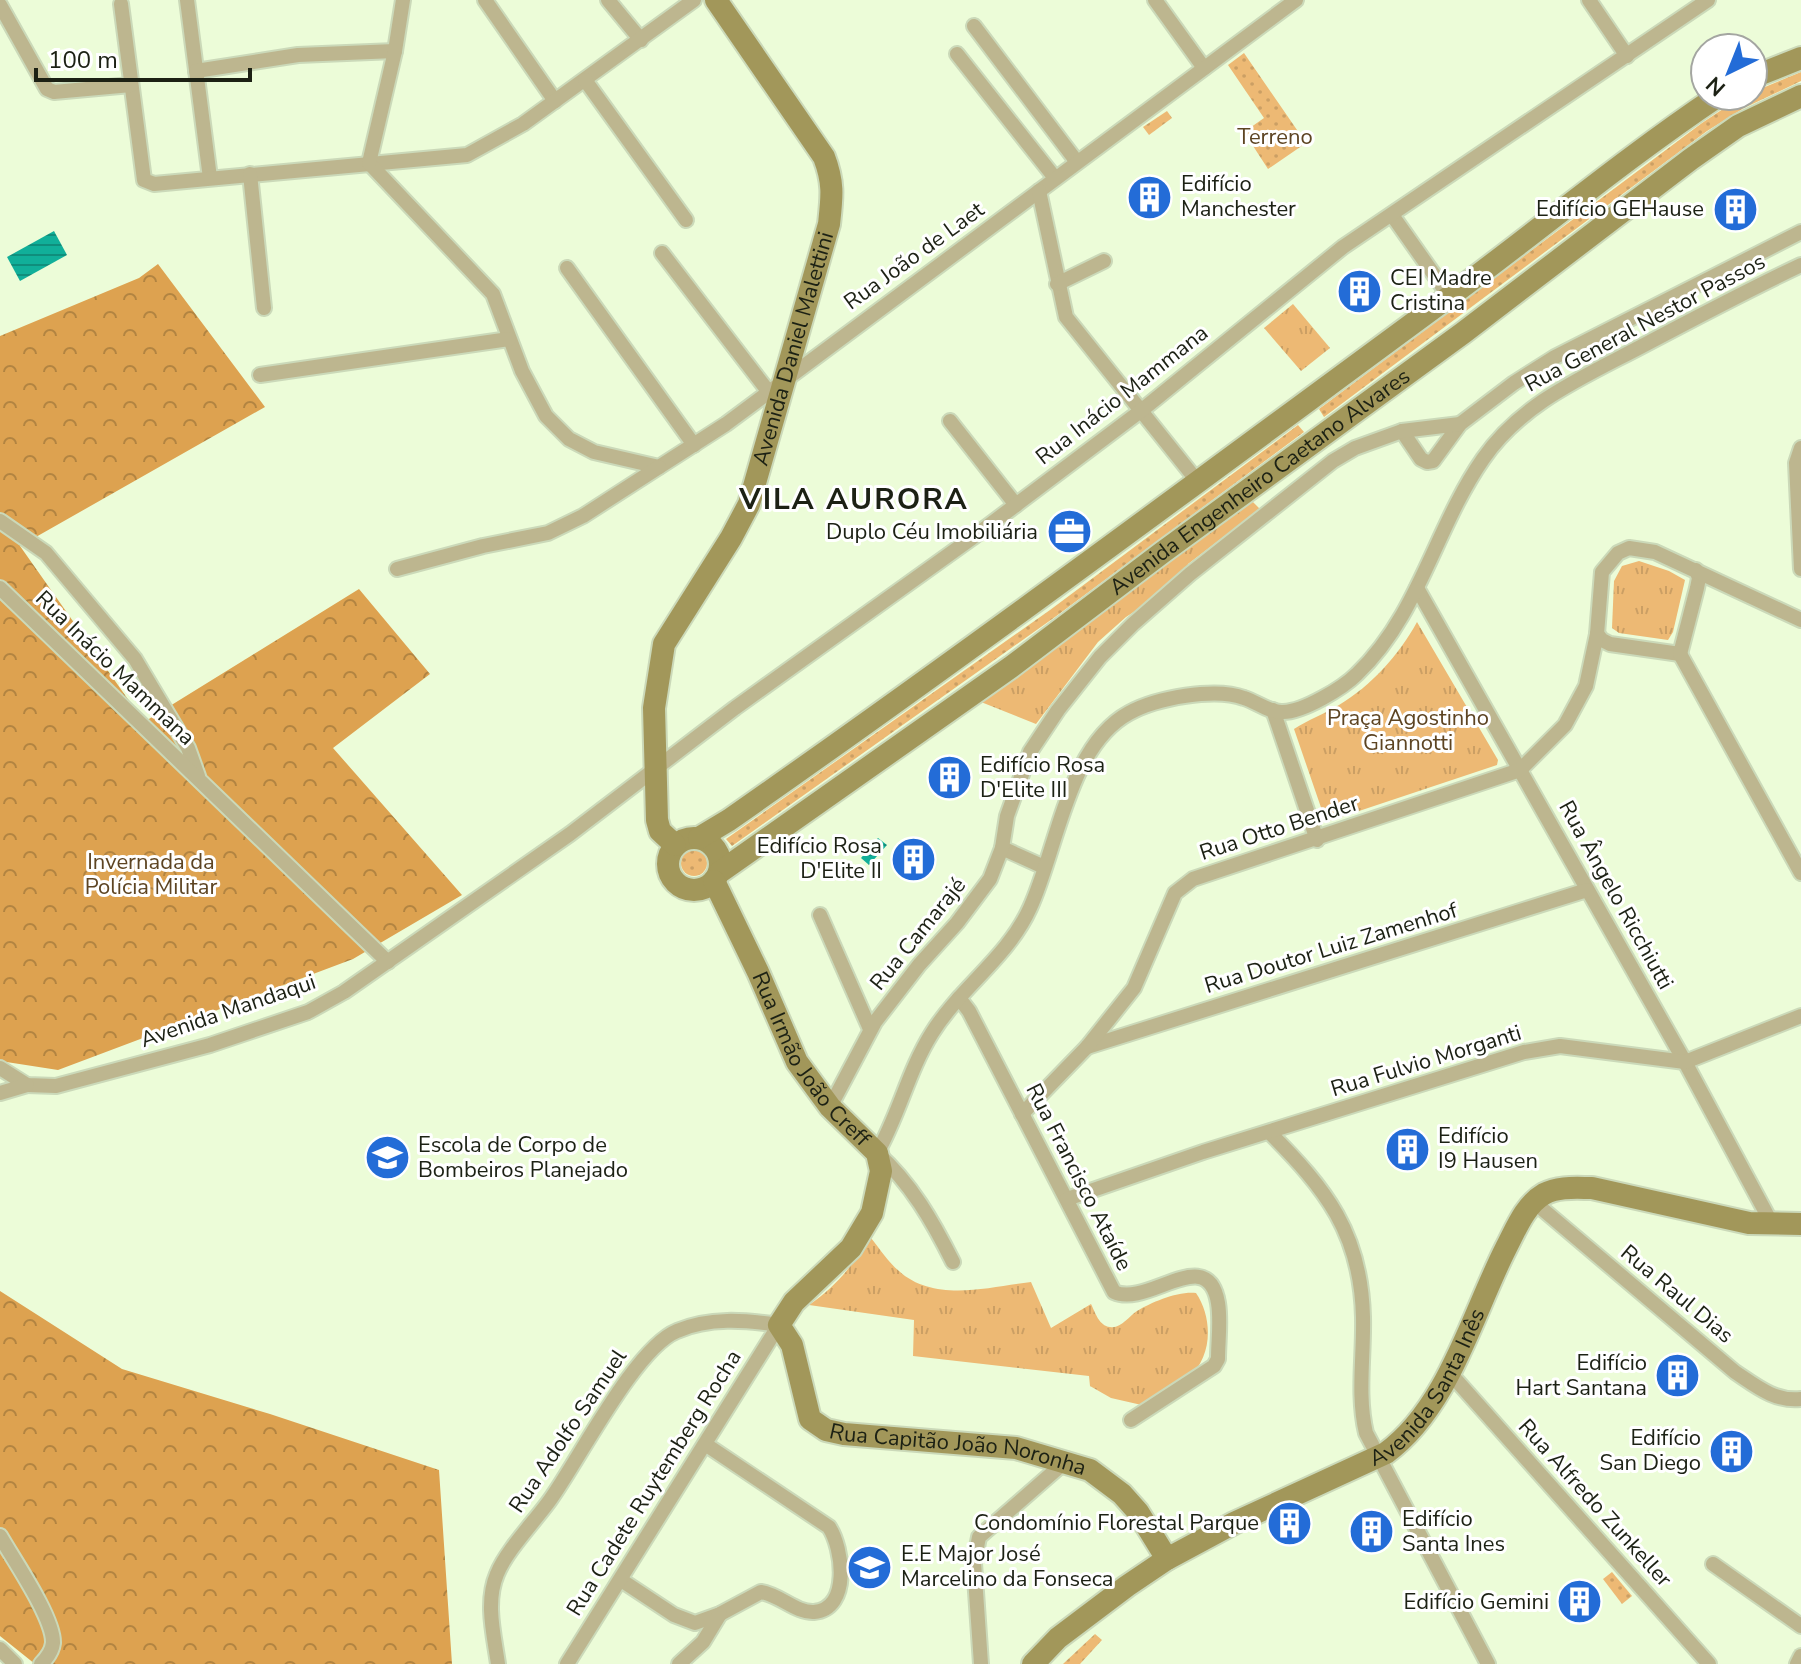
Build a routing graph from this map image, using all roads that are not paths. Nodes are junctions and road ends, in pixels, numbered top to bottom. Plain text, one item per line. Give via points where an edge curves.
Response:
1 (187, 0) edge
2 (403, 0) edge
3 (485, 0) edge
4 (608, 0) edge
5 (694, 0) edge
6 (716, 0) edge
7 (1155, 0) edge
8 (1296, 0) edge
9 (1589, 0) edge
10 (1708, 0) edge
11 (121, 4) dead end
12 (0, 5) edge
13 (974, 26) dead end
14 (641, 40) junction
15 (395, 51) junction
16 (957, 54) dead end
17 (1627, 56) junction
18 (1801, 58) edge
19 (1204, 68) junction
20 (196, 71) junction
21 (1769, 71) edge
22 (585, 80) junction
23 (131, 85) junction
24 (1801, 96) edge
25 (555, 101) junction
26 (1695, 112) edge
27 (1077, 162) junction
28 (369, 163) junction
29 (250, 174) junction
30 (210, 178) junction
31 (1055, 178) junction
32 (1039, 191) junction
33 (1392, 215) junction
34 (686, 220) dead end
35 (1801, 232) edge
36 (662, 253) dead end
37 (1104, 261) dead end
38 (1801, 265) edge
39 (567, 268) dead end
40 (1057, 284) junction
41 (1449, 296) junction
42 (264, 308) dead end
43 (509, 339) junction
44 (260, 375) dead end
45 (776, 385) junction
46 (1300, 405) junction
47 (1142, 410) junction
48 (950, 421) dead end
49 (1460, 424) junction
50 (1402, 431) junction
51 (1323, 435) junction
52 (694, 445) junction
53 (1801, 448) edge
54 (659, 467) junction
55 (1198, 482) junction
56 (1016, 505) junction
57 (0, 521) edge
58 (397, 569) dead end
59 (1801, 569) edge
60 (1696, 570) junction
61 (0, 588) edge
62 (1417, 588) junction
63 (1801, 620) edge
64 (1597, 634) junction
65 (1680, 654) junction
66 (1273, 710) junction
67 (657, 769) junction
68 (1520, 770) junction
69 (200, 781) junction
70 (570, 834) joint
71 (699, 838) junction
72 (1317, 840) junction
73 (675, 845) junction
74 (1002, 848) junction
75 (1044, 867) junction
76 (1801, 873) edge
77 (717, 876) junction
78 (1587, 890) junction
79 (820, 915) dead end
80 (388, 962) junction
81 (959, 998) junction
82 (1801, 1016) edge
83 (870, 1029) junction
84 (1087, 1047) junction
85 (1685, 1062) junction
86 (0, 1068) edge
87 (27, 1085) junction
88 (0, 1093) edge
89 (830, 1107) junction
90 (1022, 1114) junction
91 (1269, 1132) junction
92 (877, 1153) junction
93 (1067, 1199) junction
94 (1534, 1202) junction
95 (1772, 1224) junction
96 (1801, 1224) edge
97 (953, 1262) dead end
98 (779, 1325) junction
99 (1449, 1372) junction
100 (1801, 1399) edge
101 (1131, 1420) dead end
102 (705, 1444) junction
103 (1378, 1457) junction
104 (1066, 1461) junction
105 (0, 1536) edge
106 (1167, 1559) junction
107 (1713, 1564) dead end
108 (621, 1580) junction
109 (720, 1614) junction
110 (1801, 1626) edge
111 (0, 1649) edge
112 (1801, 1656) edge
113 (15, 1664) edge
114 (41, 1664) edge
115 (498, 1664) edge
116 (567, 1664) edge
117 (679, 1664) edge
118 (981, 1664) edge
119 (1033, 1664) edge
120 (1488, 1664) edge
121 (1709, 1664) edge
122 (1797, 1664) edge

1 - 20 street
2 - 15 street
3 - 25 street
4 - 14 street
5 - 14 street
6 - 45 street, Avenida Daniel Malettini via 824,157 831,177 829,224
7 - 19 street
8 - 19 street, Rua João de Laet
9 - 17 street
10 - 17 street, Rua Inácio Mammana
11 - 23 street
12 - 23 street via 44,86 54,92
13 - 27 street
14 - 22 street
15 - 20 street via 298,55
15 - 28 street
16 - 31 street
17 - 33 street, Rua Inácio Mammana
18 - 21 street
19 - 27 street, Rua João de Laet
20 - 30 street
22 - 25 street
22 - 34 street
23 - 30 street via 144,180 154,184
24 - 51 street, Avenida Engenheiro Caetano Alvares via 1738,126 1691,159
25 - 28 street via 467,155
26 - 41 street, Avenida Engenheiro Caetano Alvares
27 - 31 street, Rua João de Laet
28 - 29 street
28 - 43 street via 484,282
29 - 30 street
29 - 42 street
31 - 32 street, Rua João de Laet
32 - 40 street
32 - 45 street, Rua João de Laet
33 - 41 street
33 - 47 street, Rua Inácio Mammana via 1307,275
35 - 49 street, Rua General Nestor Passos via 1555,357
36 - 45 street
37 - 40 street
38 - 62 street, Rua General Nestor Passos via 1529,409 1483,458 1451,512
39 - 52 street
40 - 47 street via 1066,317
41 - 46 street, Avenida Engenheiro Caetano Alvares
43 - 44 street
43 - 54 street via 546,416 569,439 594,452
45 - 52 street, Rua João de Laet
45 - 67 street, Avenida Daniel Malettini via 749,504 664,644 654,708
46 - 51 street
46 - 55 street, Avenida Engenheiro Caetano Alvares
47 - 55 street
47 - 56 street, Rua Inácio Mammana
48 - 56 street
49 - 50 street, Rua Camarajé
49 - 50 street via 1430,462 1421,459
50 - 74 street, Rua Camarajé via 1333,461 1190,574 1100,657 1030,752 1007,816
51 - 77 street, Avenida Engenheiro Caetano Alvares via 1011,667
52 - 54 street, Rua João de Laet
53 - 59 street via 1796,463
54 - 58 street, Rua João de Laet via 548,533
55 - 71 street, Avenida Engenheiro Caetano Alvares via 908,695
56 - 67 street, Rua Inácio Mammana
57 - 69 street, Rua Inácio Mammana via 46,553 135,659 188,748
60 - 63 street
60 - 64 street via 1655,552 1629,548 1618,553 1600,578
60 - 65 street via 1699,578
61 - 69 street, Rua Inácio Mammana
62 - 66 street, Rua General Nestor Passos via 1397,626 1355,676 1314,702 1288,712
62 - 68 street, Rua Ângelo Ricchiutti
64 - 65 street via 1610,644
64 - 68 street via 1586,686 1565,725
65 - 76 street
66 - 72 street
66 - 75 street via 1236,695 1207,694 1128,713 1091,749
67 - 70 street, Rua Inácio Mammana
67 - 73 street, Avenida Daniel Malettini via 658,828
68 - 72 street, Rua Otto Bender
68 - 78 street, Rua Ângelo Ricchiutti
69 - 80 street, Rua Inácio Mammana
70 - 80 street, Avenida Mandaqui
71 - 73 street
71 - 77 street via 717,850
72 - 84 street, Rua Otto Bender via 1193,879 1175,893 1134,988
73 - 77 street via 668,866 679,886 702,890
74 - 75 street
74 - 83 street, Rua Camarajé via 990,879
75 - 81 street via 1014,937
77 - 89 street, Rua Irmão João Creff via 797,1062
78 - 84 street, Rua Doutor Luiz Zamenhof
78 - 85 street, Rua Ângelo Ricchiutti
79 - 83 street
80 - 87 street, Avenida Mandaqui via 308,1012 210,1045 56,1086
81 - 90 street, Rua Francisco Ataíde
81 - 92 street via 915,1065
82 - 85 street, Rua Fulvio Morganti
83 - 89 street, Rua Camarajé
84 - 90 street, Rua Otto Bender
85 - 91 street, Rua Fulvio Morganti via 1560,1046 1524,1052
85 - 95 street, Rua Ângelo Ricchiutti
86 - 87 street
87 - 88 street, Avenida Mandaqui
89 - 92 street, Rua Irmão João Creff
90 - 93 street, Rua Francisco Ataíde
91 - 93 street, Rua Fulvio Morganti
91 - 103 street via 1329,1200 1352,1243 1363,1316 1363,1420
92 - 97 street, Rua Irmão João Creff via 904,1180
92 - 98 street via 877,1194 863,1230
93 - 101 street, Rua Francisco Ataíde via 1114,1292 1138,1295 1190,1275 1212,1286 1218,1299 1214,1366
94 - 95 street via 1546,1193 1592,1188
94 - 99 street, Avenida Santa Inês via 1492,1275
94 - 100 street, Rua Raul Dias via 1735,1372 1768,1394
95 - 96 street
98 - 102 street, Rua Cadete Ruytemberg Rocha
98 - 104 street, Rua Capitão João Noronha via 792,1345 810,1419 826,1430 1016,1448
98 - 115 street, Rua Adolfo Samuel via 705,1323 676,1331 646,1355 497,1572 491,1610
99 - 103 street, Avenida Santa Inês via 1405,1439
99 - 121 street, Rua Alfredo Zunkeller
102 - 108 street, Rua Cadete Ruytemberg Rocha
102 - 109 street via 822,1521 833,1532 839,1555 838,1592 826,1608 805,1611 761,1592
103 - 106 street, Avenida Santa Inês
103 - 120 street
104 - 106 street, Rua Capitão João Noronha via 1090,1470 1122,1494
104 - 118 street via 979,1537 974,1563
105 - 114 street via 51,1631 53,1644
106 - 119 street, Avenida Santa Inês via 1058,1638
107 - 110 street
108 - 109 street via 695,1623
108 - 116 street, Rua Cadete Ruytemberg Rocha
109 - 117 street via 703,1642
111 - 113 street
112 - 122 street

